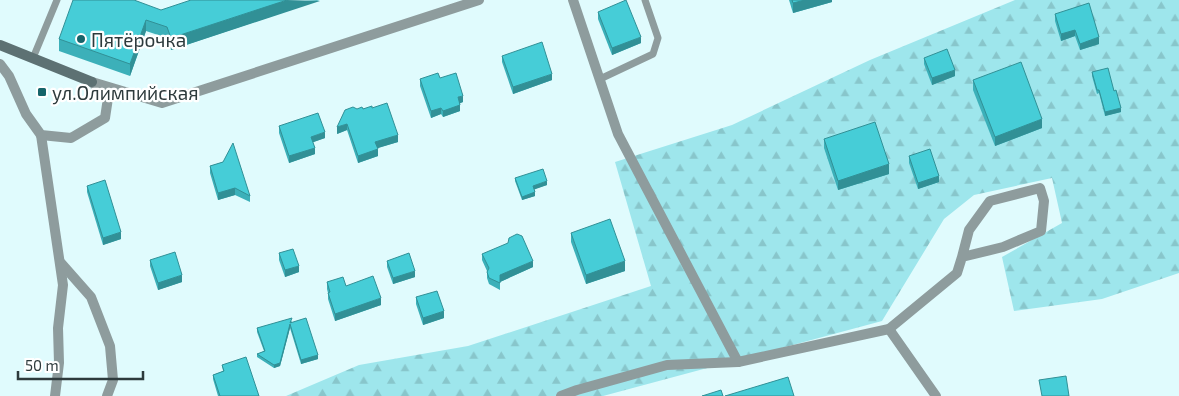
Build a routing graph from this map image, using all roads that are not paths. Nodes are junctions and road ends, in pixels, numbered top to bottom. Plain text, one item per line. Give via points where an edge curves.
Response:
1 (57, 0) edge
2 (479, 0) edge
3 (573, 0) edge
4 (645, 0) edge
5 (0, 45) edge
6 (33, 58) junction
7 (0, 64) edge
8 (600, 79) junction
9 (92, 82) junction
10 (41, 136) junction
11 (962, 257) junction
12 (60, 262) junction
13 (889, 329) junction
14 (738, 362) junction
15 (55, 396) edge
16 (107, 396) edge
17 (560, 396) edge
18 (936, 396) edge

1 - 6 lane
2 - 9 street via 162,103
3 - 8 street
4 - 8 lane via 658,38 653,54
5 - 6 street
6 - 9 street
7 - 10 street
8 - 14 street via 618,134
9 - 10 street via 108,98 105,118 71,138
10 - 12 street
11 - 11 street via 1004,247 1041,231 1044,201 1040,188 990,201 969,230
11 - 13 street via 957,273
12 - 15 street via 63,285
12 - 16 street via 90,297 110,346 113,380
13 - 14 street
13 - 18 street
14 - 17 street via 667,365

